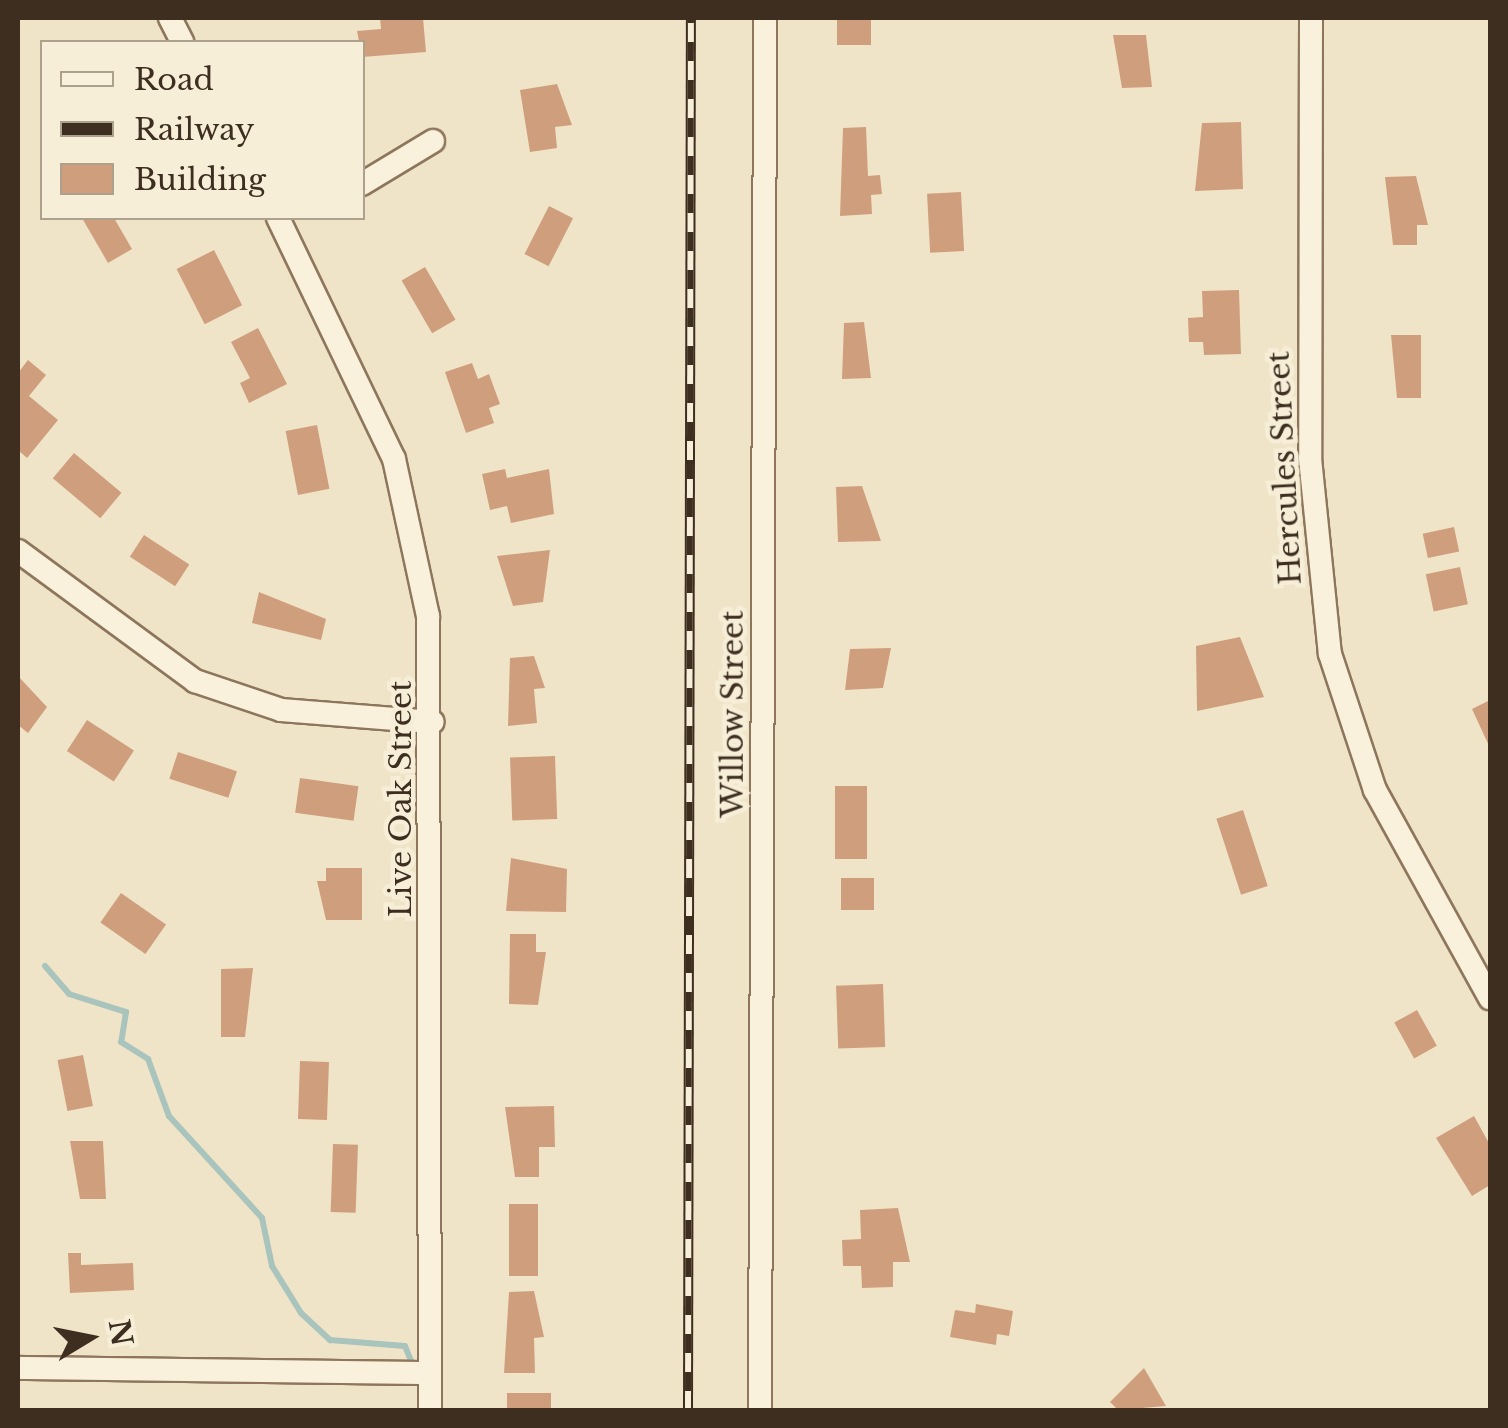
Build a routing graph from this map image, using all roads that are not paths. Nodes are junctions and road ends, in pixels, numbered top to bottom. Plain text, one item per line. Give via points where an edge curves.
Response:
1 (764, 18) edge
2 (1310, 18) edge
3 (433, 141) dead end
4 (365, 182) edge
5 (282, 224) edge
6 (18, 551) edge
7 (433, 722) junction
8 (1490, 998) edge
9 (18, 1368) edge
10 (430, 1373) junction
11 (430, 1410) edge
12 (760, 1410) edge

1 - 12 street, Willow Street
2 - 8 street, Hercules Street via 1311,477 1330,654 1375,790
3 - 4 street
5 - 7 street, Live Oak Street via 394,459 428,616
6 - 7 street via 195,681 282,710
7 - 10 street, Live Oak Street
9 - 10 street
10 - 11 street, Live Oak Street

